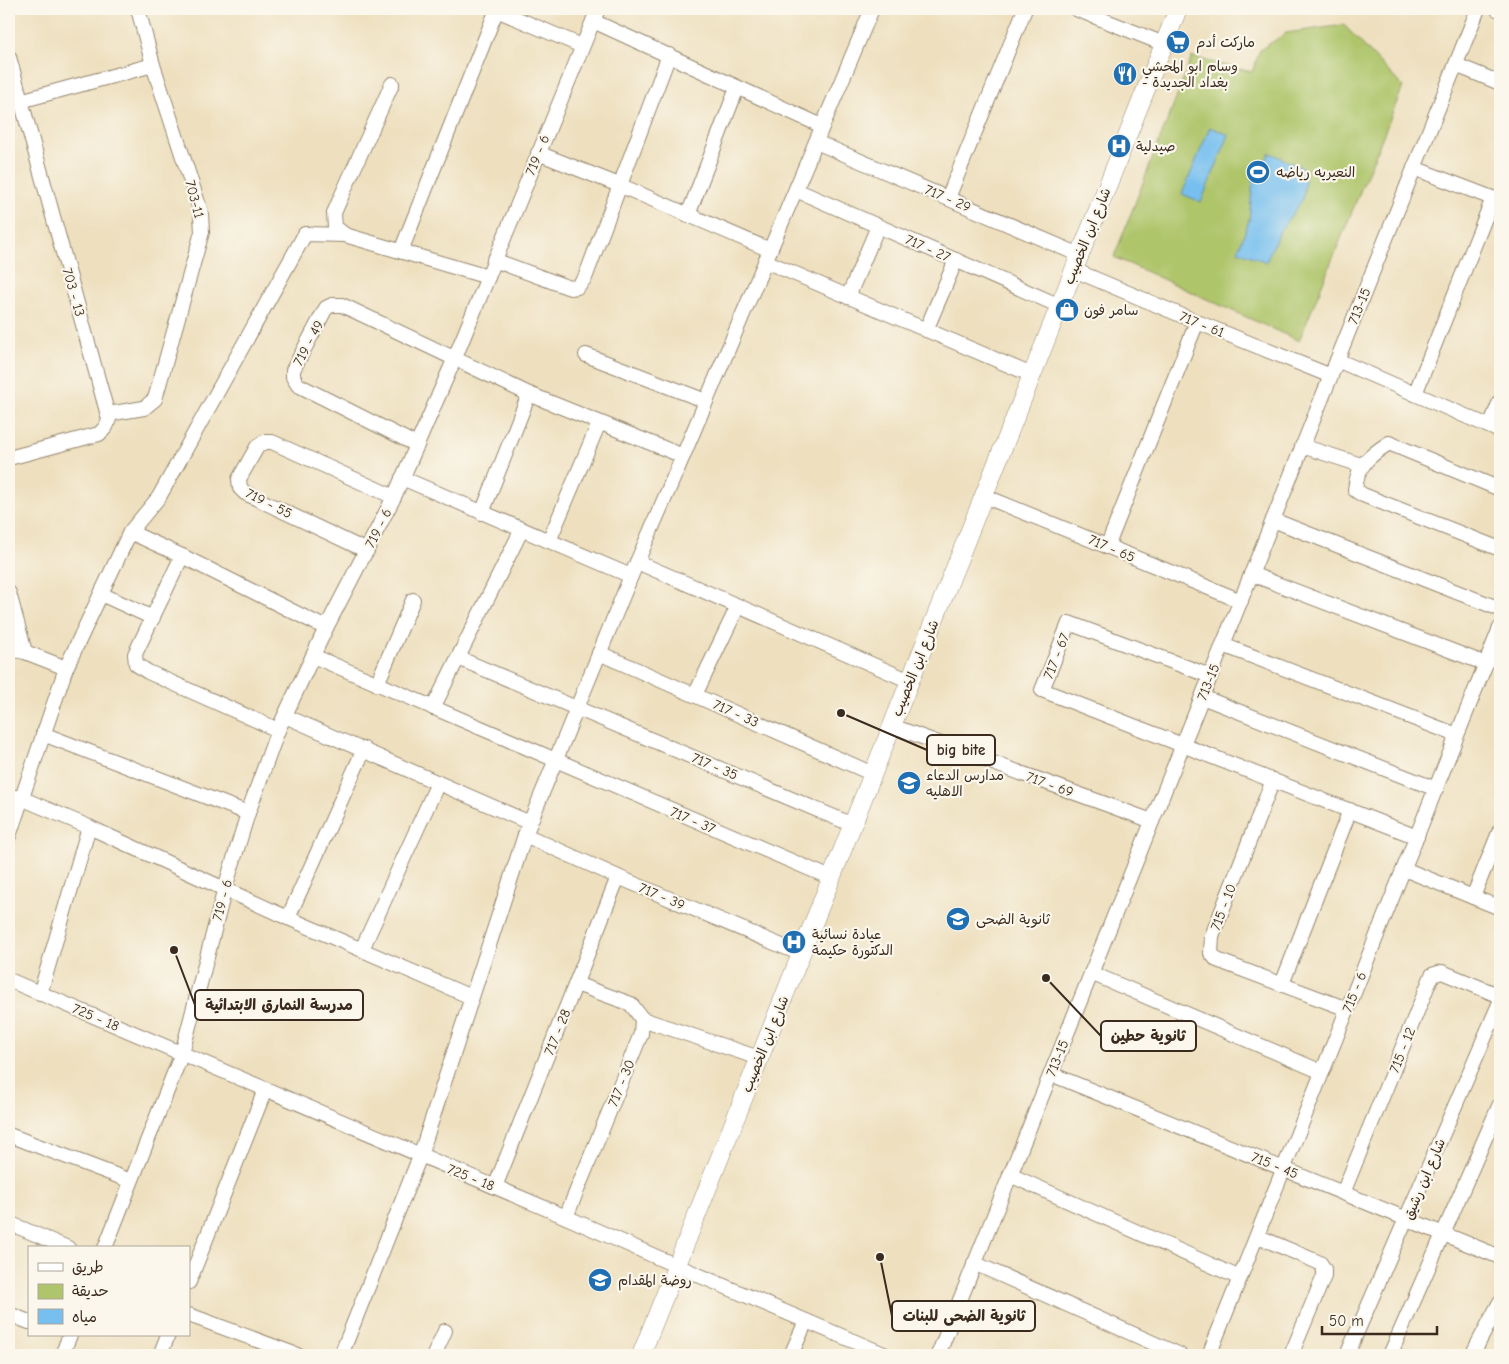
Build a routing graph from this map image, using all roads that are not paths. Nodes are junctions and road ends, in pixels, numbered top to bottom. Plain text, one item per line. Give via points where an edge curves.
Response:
1 (138, 9) edge
2 (496, 9) edge
3 (872, 9) edge
4 (1025, 9) edge
5 (1076, 9) edge
6 (1178, 9) edge
7 (1478, 9) edge
8 (595, 15) edge
9 (1164, 44) junction
10 (582, 46) junction
11 (669, 55) junction
12 (9, 57) edge
13 (154, 65) junction
14 (1456, 65) junction
15 (1500, 83) edge
16 (392, 84) dead end
17 (737, 88) junction
18 (15, 103) edge
19 (822, 126) junction
20 (816, 142) junction
21 (538, 153) junction
22 (1414, 168) junction
23 (619, 185) junction
24 (796, 190) junction
25 (948, 198) junction
26 (1497, 200) edge
27 (688, 215) junction
28 (878, 226) junction
29 (345, 235) junction
30 (401, 251) junction
31 (767, 256) junction
32 (494, 260) junction
33 (956, 260) junction
34 (1077, 262) junction
35 (488, 277) junction
36 (848, 297) junction
37 (1060, 306) junction
38 (1197, 322) junction
39 (926, 330) junction
40 (586, 355) dead end
41 (454, 360) junction
42 (1337, 360) junction
43 (1032, 375) junction
44 (1331, 376) junction
45 (529, 394) junction
46 (1415, 394) junction
47 (706, 401) junction
48 (1500, 401) edge
49 (108, 414) junction
50 (599, 423) junction
51 (1495, 428) edge
52 (417, 445) junction
53 (1302, 446) junction
54 (683, 456) junction
55 (9, 458) edge
56 (1361, 465) junction
57 (402, 478) junction
58 (1500, 489) edge
59 (984, 496) junction
60 (394, 497) junction
61 (482, 513) junction
62 (1273, 520) junction
63 (522, 529) junction
64 (130, 532) junction
65 (550, 541) junction
66 (1107, 547) junction
67 (1500, 549) edge
68 (367, 551) junction
69 (182, 556) junction
70 (637, 562) junction
71 (1251, 574) junction
72 (631, 576) junction
73 (9, 593) edge
74 (101, 594) junction
75 (413, 600) dead end
76 (1241, 601) junction
77 (738, 606) junction
78 (1500, 609) edge
79 (153, 618) junction
80 (326, 628) junction
81 (1500, 628) edge
82 (1223, 645) junction
83 (9, 649) edge
84 (25, 652) junction
85 (600, 653) junction
86 (313, 656) junction
87 (458, 658) junction
88 (1486, 664) junction
89 (66, 668) junction
90 (1210, 676) junction
91 (910, 681) junction
92 (376, 684) junction
93 (695, 695) junction
94 (1202, 697) junction
95 (578, 707) junction
96 (433, 708) junction
97 (285, 716) junction
98 (892, 726) junction
99 (278, 730) junction
100 (44, 734) junction
101 (1458, 735) junction
102 (1183, 744) junction
103 (364, 749) junction
104 (555, 761) junction
105 (873, 774) junction
106 (1273, 780) junction
107 (438, 783) junction
108 (1436, 788) junction
109 (15, 797) edge
110 (1350, 810) junction
111 (248, 813) junction
112 (1152, 821) junction
113 (852, 825) junction
114 (89, 826) junction
115 (527, 829) junction
116 (1500, 830) edge
117 (9, 836) edge
118 (1417, 837) junction
119 (1404, 869) junction
120 (618, 878) junction
121 (831, 878) junction
122 (225, 888) junction
123 (1473, 897) junction
124 (1500, 908) edge
125 (288, 918) junction
126 (362, 949) junction
127 (801, 954) junction
128 (1091, 973) junction
129 (9, 980) edge
130 (576, 984) junction
131 (1282, 984) junction
132 (40, 994) junction
133 (1500, 996) edge
134 (471, 997) junction
135 (1500, 1002) edge
136 (1348, 1009) junction
137 (642, 1018) junction
138 (182, 1053) junction
139 (760, 1058) junction
140 (1322, 1072) junction
141 (1051, 1074) junction
142 (265, 1090) junction
143 (1500, 1104) edge
144 (9, 1135) edge
145 (420, 1156) junction
146 (1284, 1169) junction
147 (1010, 1176) junction
148 (131, 1181) junction
149 (495, 1187) junction
150 (1343, 1193) junction
151 (566, 1217) junction
152 (1407, 1219) junction
153 (9, 1224) edge
154 (1444, 1234) junction
155 (1257, 1236) junction
156 (63, 1246) edge
157 (106, 1246) edge
158 (1500, 1257) edge
159 (974, 1264) junction
160 (677, 1266) junction
161 (1240, 1278) junction
162 (190, 1279) edge
163 (1500, 1302) edge
164 (9, 1314) edge
165 (190, 1315) edge
166 (806, 1321) junction
167 (28, 1322) edge
168 (445, 1331) dead end
169 (68, 1336) edge
170 (168, 1336) edge
171 (62, 1355) edge
172 (160, 1355) edge
173 (297, 1355) edge
174 (341, 1355) edge
175 (434, 1355) edge
176 (641, 1355) edge
177 (791, 1355) edge
178 (886, 1355) edge
179 (938, 1355) edge
180 (1180, 1355) edge
181 (1209, 1355) edge
182 (1291, 1355) edge
183 (1347, 1355) edge
184 (1390, 1355) edge
185 (1472, 1355) edge

1 - 13 street, 703-11
2 - 10 street
2 - 30 street
3 - 19 street
4 - 25 street
5 - 9 street
6 - 9 street, شارع ابن الخصيب
7 - 14 street, 713-15
8 - 10 street, 719 - 6
8 - 11 street
9 - 34 street, شارع ابن الخصيب
10 - 21 street, 719 - 6
11 - 17 street
11 - 23 street
12 - 18 street, 703 - 13
13 - 18 street
13 - 49 street, 703-11 via 202,214 202,232 155,399 144,408
14 - 15 street
14 - 22 street, 713-15
16 - 29 street via 334,213 334,227
17 - 19 street
17 - 27 street
18 - 49 street, 703 - 13
19 - 20 street
20 - 24 street
20 - 25 street, 717 - 29
21 - 23 street
21 - 32 street, 719 - 6
22 - 26 street
22 - 42 street, 713-15
23 - 27 street
23 - 32 street via 578,287 570,288
24 - 28 street, 717 - 27
24 - 31 street
25 - 34 street, 717 - 29
26 - 46 street
27 - 31 street
28 - 33 street, 717 - 27
28 - 36 street
29 - 30 street
29 - 64 street via 305,234 159,497
30 - 35 street
31 - 36 street
31 - 47 street
32 - 35 street, 719 - 6
33 - 37 street, 717 - 27
33 - 39 street
34 - 37 street, شارع ابن الخصيب
34 - 38 street, 717 - 61
35 - 41 street, 719 - 6
36 - 39 street
37 - 43 street, شارع ابن الخصيب
38 - 44 street, 717 - 61
38 - 66 street
39 - 43 street
40 - 47 street
41 - 45 street
41 - 52 street, 719 - 6
41 - 52 street, 719 - 49 via 342,305 332,305 326,308 294,370 293,377 298,385
42 - 44 street, 713-15
42 - 46 street
43 - 59 street, شارع ابن الخصيب
44 - 53 street, 713-15
45 - 50 street
45 - 61 street
46 - 51 street
47 - 54 street
48 - 51 street
49 - 55 street via 108,423 99,434
50 - 54 street
50 - 65 street
52 - 57 street, 719 - 6
53 - 56 street
53 - 62 street, 713-15
54 - 70 street
56 - 58 street via 1388,443
56 - 67 street via 1355,490 1363,495
57 - 60 street, 719 - 6
57 - 61 street
59 - 66 street, 717 - 65
59 - 91 street, شارع ابن الخصيب
60 - 68 street, 719 - 6
60 - 68 street, 719 - 55 via 272,442 264,442 257,447 239,479 240,488 245,493
61 - 63 street
62 - 71 street, 713-15
62 - 78 street
63 - 65 street
63 - 87 street
64 - 69 street
64 - 74 street
65 - 72 street
66 - 76 street, 717 - 65
68 - 80 street, 719 - 6
69 - 79 street
69 - 80 street
70 - 72 street
70 - 77 street
71 - 76 street, 713-15
71 - 88 street
72 - 85 street
73 - 84 street
74 - 79 street
74 - 89 street
75 - 92 street
76 - 82 street, 713-15
77 - 91 street
77 - 93 street
79 - 99 street via 135,654 136,664
80 - 86 street, 719 - 6
81 - 88 street, 715 - 6
82 - 90 street, 713-15
82 - 101 street
83 - 84 street
84 - 89 street
85 - 93 street, 717 - 33
85 - 95 street
86 - 92 street, 717 - 37
86 - 97 street, 719 - 6
87 - 95 street, 717 - 35
87 - 96 street
88 - 101 street, 715 - 6
89 - 100 street
90 - 94 street, 713-15
90 - 102 street, 717 - 67 via 1069,623 1042,690
91 - 98 street, شارع ابن الخصيب
92 - 96 street, 717 - 37
93 - 105 street, 717 - 33
94 - 102 street, 713-15
94 - 108 street
95 - 104 street
95 - 113 street, 717 - 35
96 - 104 street, 717 - 37
97 - 99 street, 719 - 6
97 - 103 street, 717 - 39
98 - 105 street, شارع ابن الخصيب
98 - 112 street, 717 - 69
99 - 111 street, 719 - 6
100 - 109 street
100 - 111 street
101 - 108 street, 715 - 6
102 - 106 street
102 - 112 street, 713-15
103 - 107 street, 717 - 39
103 - 125 street
104 - 115 street
104 - 121 street, 717 - 37
105 - 113 street, شارع ابن الخصيب
106 - 110 street
106 - 131 street, 715 - 10 via 1212,936 1211,953 1217,960
107 - 115 street, 717 - 39
107 - 126 street
108 - 118 street, 715 - 6
109 - 114 street
109 - 117 street
110 - 118 street
110 - 131 street
111 - 122 street, 719 - 6
112 - 128 street, 713-15
113 - 121 street, شارع ابن الخصيب
114 - 122 street
114 - 132 street
115 - 120 street, 717 - 39
115 - 134 street
116 - 123 street
118 - 119 street, 715 - 6
119 - 123 street
119 - 136 street, 715 - 6
120 - 127 street, 717 - 39
120 - 130 street, 717 - 28
121 - 127 street, شارع ابن الخصيب
122 - 125 street
122 - 138 street, 719 - 6
123 - 124 street
125 - 126 street
126 - 134 street
127 - 139 street, شارع ابن الخصيب
128 - 140 street
128 - 141 street, 713-15
129 - 132 street, 725 - 18
130 - 137 street via 631,1004
130 - 149 street, 717 - 28
131 - 136 street, 715 - 10
132 - 138 street, 725 - 18
133 - 150 street, 715 - 12 via 1442,972 1432,975
134 - 145 street
135 - 152 street, شارع ابن رشيق
136 - 140 street, 715 - 6
137 - 139 street
137 - 151 street, 717 - 30 via 641,1034
138 - 142 street, 725 - 18
138 - 148 street, 719 - 6
139 - 160 street, شارع ابن الخصيب
140 - 146 street, 715 - 6
141 - 146 street, 715 - 45
141 - 147 street, 713-15
142 - 145 street, 725 - 18
142 - 162 street
143 - 154 street
144 - 148 street
145 - 149 street, 725 - 18
145 - 174 street
146 - 150 street, 715 - 45
146 - 155 street, 715 - 6
147 - 159 street, 713-15
147 - 161 street
148 - 157 street, 719 - 6
149 - 151 street, 725 - 18
150 - 152 street, 715 - 45
151 - 160 street, 725 - 18
152 - 154 street, 715 - 45
152 - 183 street, شارع ابن رشيق
153 - 156 street
154 - 158 street, 715 - 45
154 - 184 street
155 - 161 street, 715 - 6
155 - 182 street via 1320,1264 1324,1269 1324,1276
159 - 179 street, 713-15
159 - 180 street
160 - 166 street, 725 - 18
160 - 176 street, شارع ابن الخصيب
161 - 181 street, 715 - 6
163 - 185 street
164 - 167 street
165 - 173 street
166 - 177 street
166 - 178 street, 725 - 18
168 - 175 street
169 - 171 street
170 - 172 street

